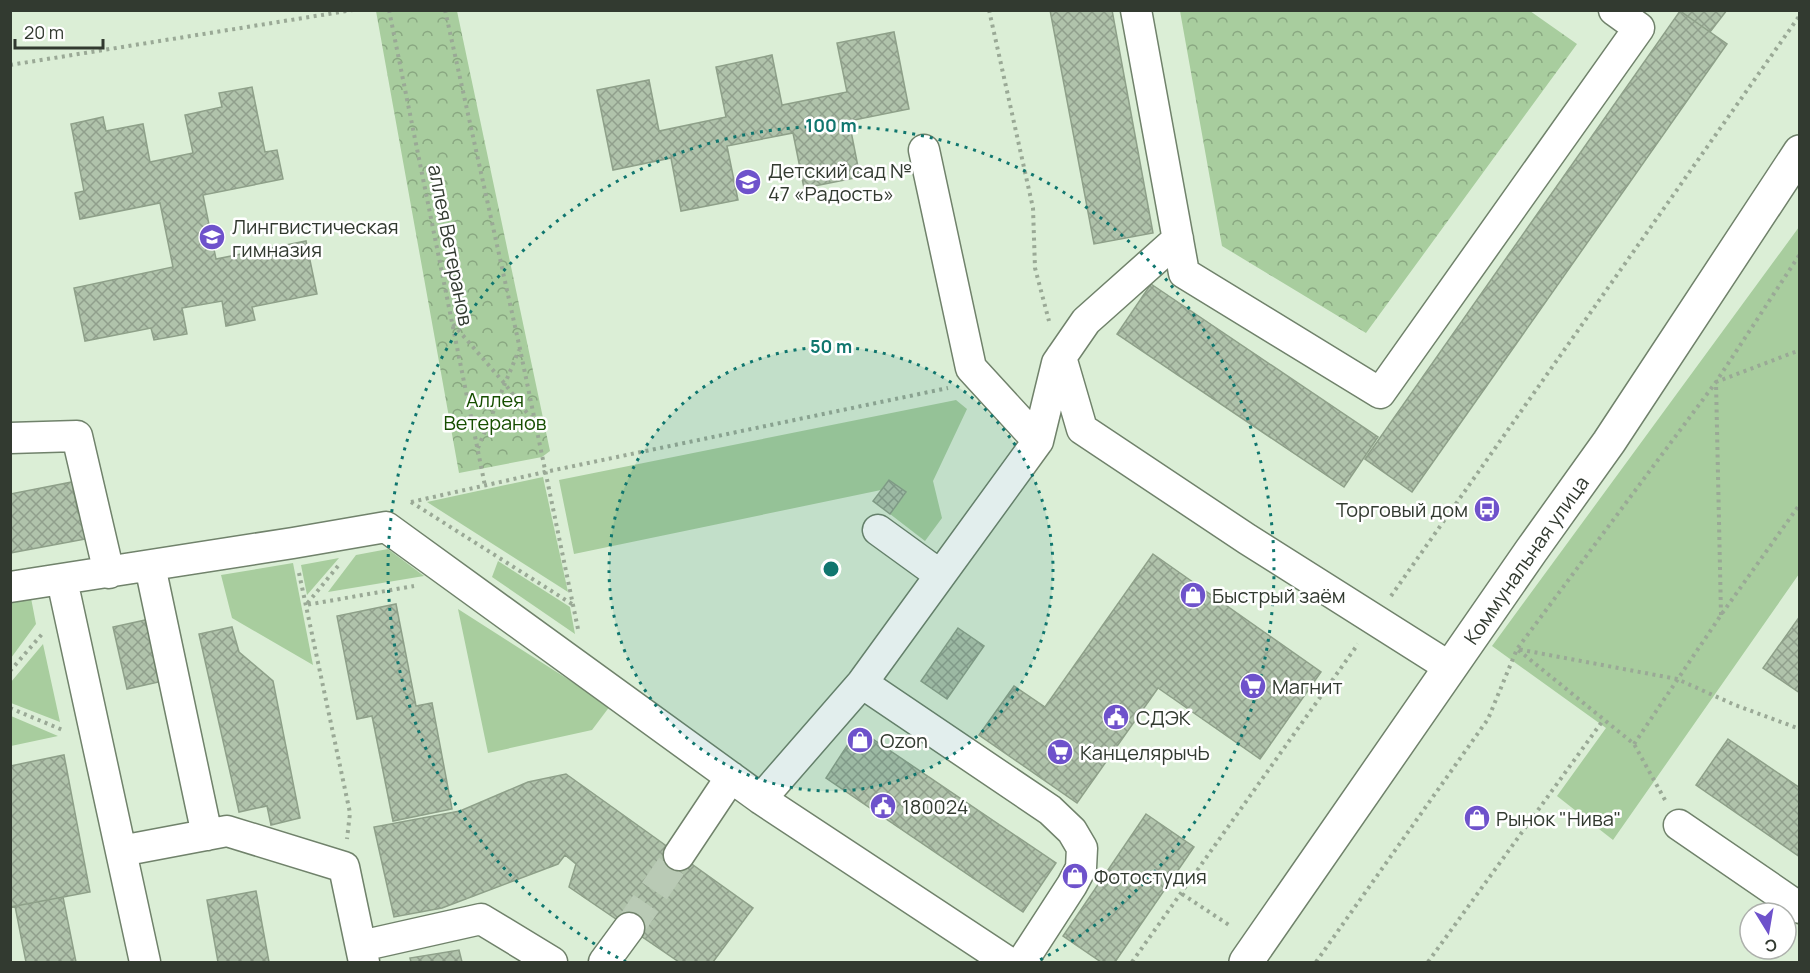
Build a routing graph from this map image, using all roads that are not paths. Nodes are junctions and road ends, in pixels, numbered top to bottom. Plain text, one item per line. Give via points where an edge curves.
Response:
1 (1136, 10) edge
2 (1614, 10) edge
3 (924, 150) dead end
4 (1800, 152) edge
5 (1178, 239) junction
6 (1061, 357) junction
7 (10, 438) edge
8 (1038, 441) junction
9 (878, 531) dead end
10 (150, 566) junction
11 (109, 573) junction
12 (940, 575) junction
13 (10, 587) edge
14 (65, 592) junction
15 (1451, 668) junction
16 (862, 683) junction
17 (731, 777) junction
18 (762, 799) junction
19 (1679, 825) road end
20 (207, 835) junction
21 (121, 851) junction
22 (679, 855) tunnel mouth
23 (1800, 908) edge
24 (629, 928) tunnel mouth
25 (362, 954) edge
26 (145, 963) edge
27 (552, 963) edge
28 (604, 963) edge
29 (1008, 963) edge
30 (1022, 963) edge
31 (1246, 963) edge

1 - 5 lane
2 - 5 lane via 1639,28 1380,393 1184,273
3 - 8 lane via 971,368
4 - 15 main road, Коммунальная улица via 1610,442
5 - 6 lane via 1086,321
6 - 8 lane
6 - 15 lane via 1082,429
7 - 11 lane via 77,436
8 - 12 lane
9 - 12 lane
10 - 11 lane
10 - 17 lane via 386,527
10 - 20 lane
11 - 14 lane
12 - 16 lane
13 - 14 lane
14 - 21 lane
15 - 31 main road, Коммунальная улица
16 - 18 lane
16 - 30 lane via 1050,810 1072,831 1082,848 1081,868
17 - 18 lane
17 - 22 lane
18 - 29 lane
19 - 23 lane
20 - 21 lane
20 - 25 lane via 227,831 344,867
21 - 26 lane
24 - 28 lane
25 - 27 lane via 481,919

